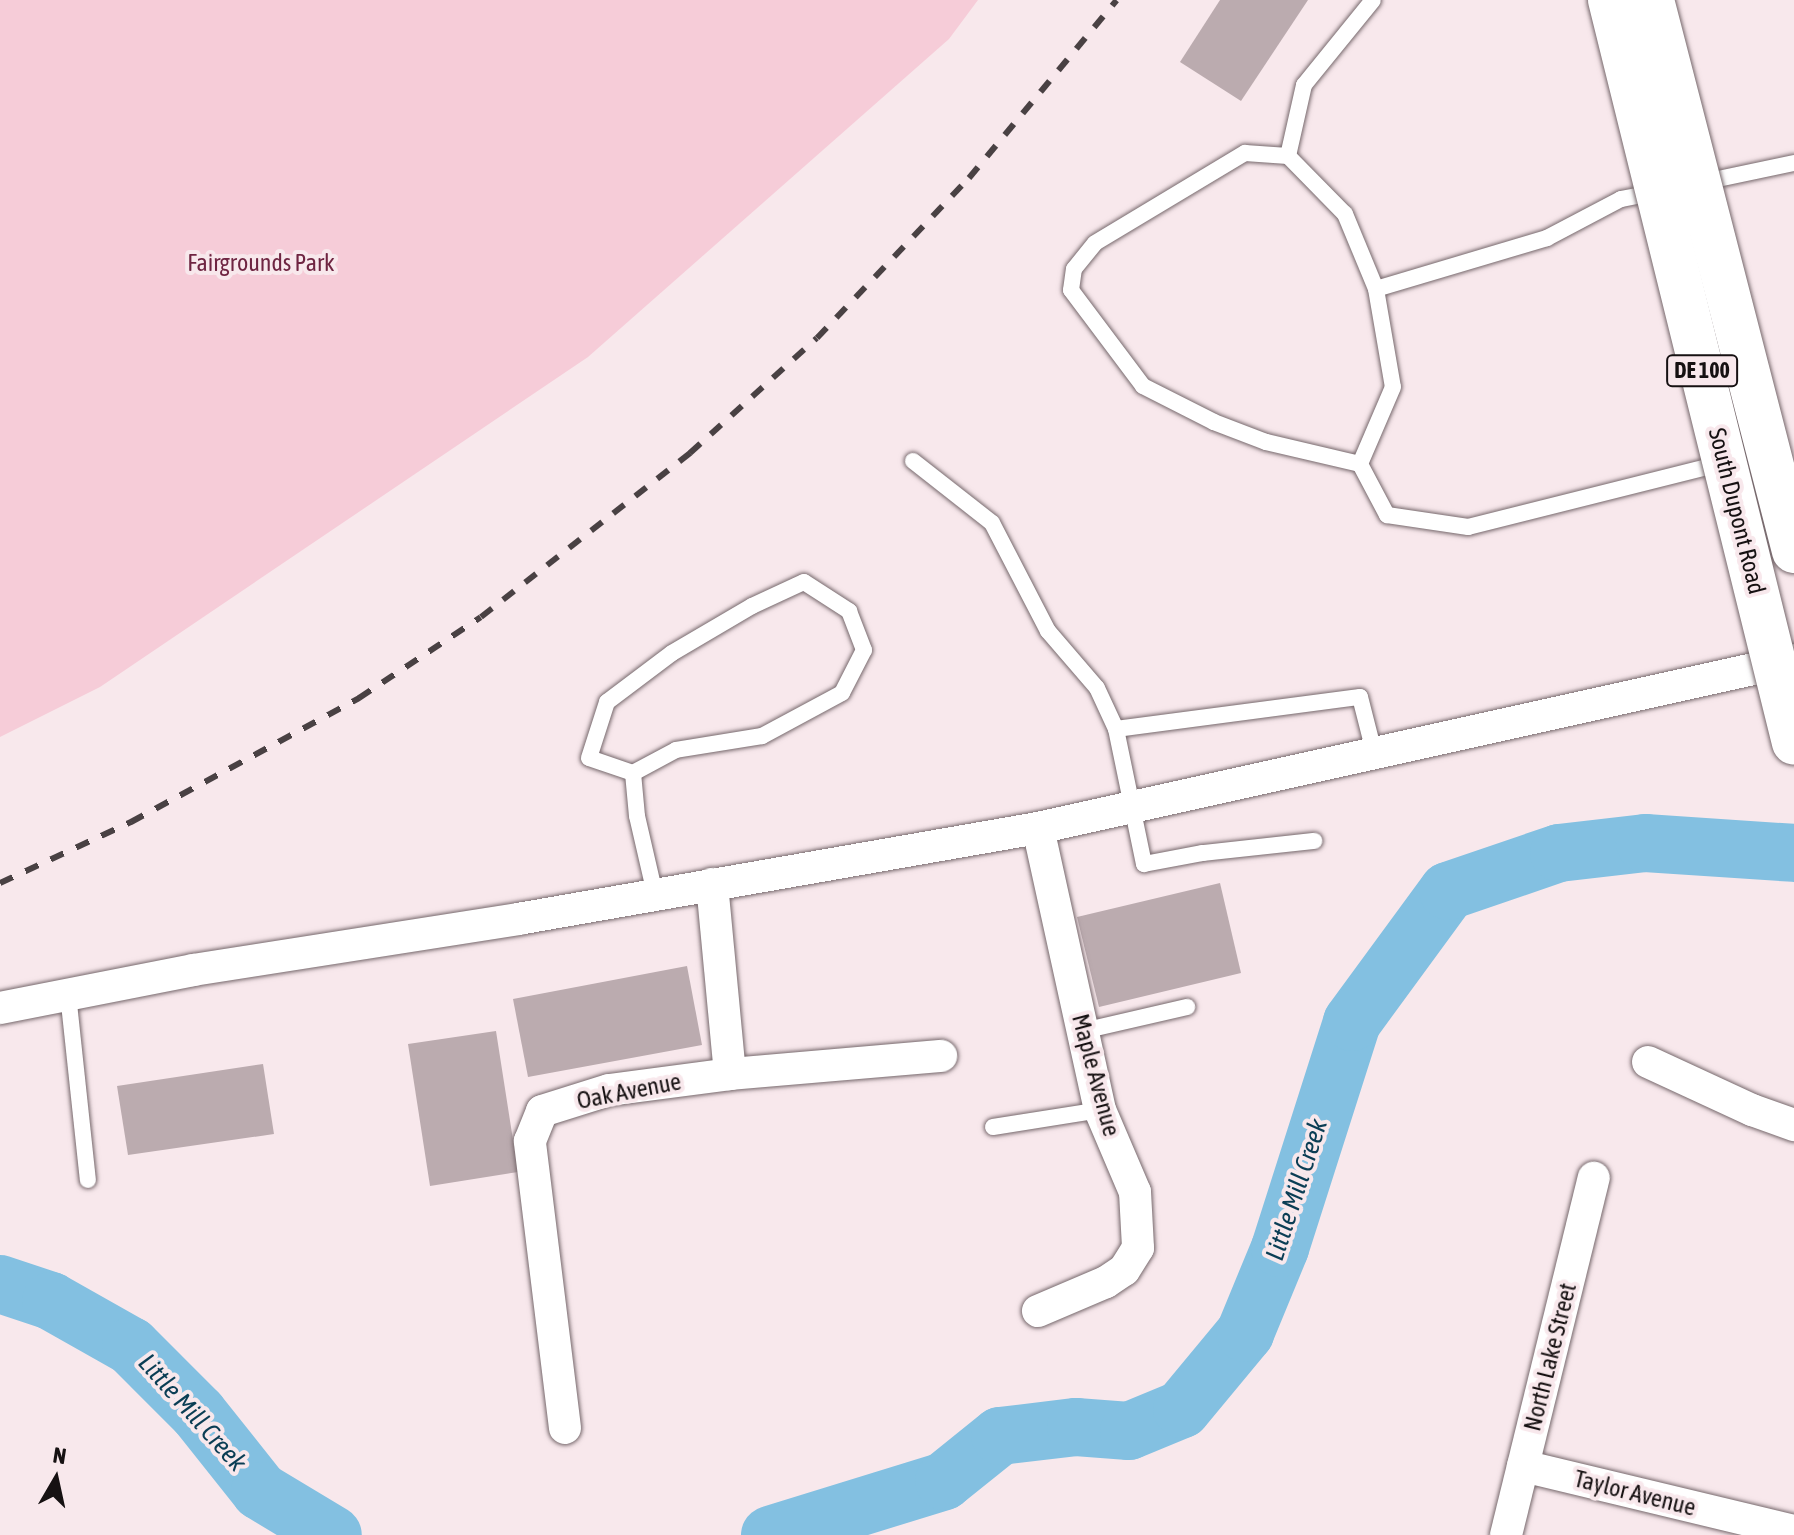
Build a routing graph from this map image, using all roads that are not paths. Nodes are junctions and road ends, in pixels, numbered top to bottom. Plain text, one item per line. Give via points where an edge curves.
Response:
1 (1373, 0) edge
2 (1610, 0) edge
3 (1652, 0) edge
4 (1288, 156) junction
5 (1794, 163) edge
6 (1376, 289) junction
7 (1778, 449) dead end
8 (913, 461) dead end
9 (1360, 464) junction
10 (1794, 551) edge
11 (1794, 660) edge
12 (1116, 729) junction
13 (1794, 743) edge
14 (1375, 756) junction
15 (633, 773) junction
16 (1132, 810) junction
17 (1038, 828) junction
18 (1314, 841) dead end
19 (712, 884) junction
20 (655, 894) junction
21 (68, 994) junction
22 (1187, 1007) dead end
23 (0, 1008) edge
24 (1083, 1031) junction
25 (941, 1056) dead end
26 (1648, 1062) dead end
27 (730, 1074) junction
28 (1100, 1110) junction
29 (1794, 1125) edge
30 (993, 1127) dead end
31 (1594, 1178) dead end
32 (88, 1180) dead end
33 (1038, 1311) dead end
34 (565, 1428) dead end
35 (1523, 1466) junction
36 (1794, 1531) edge
37 (1506, 1535) edge

1 - 4 lane via 1304,85
2 - 13 main road, South Dupont Road / DE 100, bridge
3 - 10 main road, South Dupont Road / DE 100, bridge
4 - 6 lane via 1345,214
4 - 9 lane via 1245,153 1095,243 1074,269 1071,290 1143,386 1266,442
5 - 6 lane via 1621,199 1547,238
6 - 9 lane via 1393,387
7 - 9 lane via 1468,527 1387,515
8 - 12 lane via 992,523 1048,631 1097,688
11 - 14 street
12 - 14 lane via 1360,697
12 - 16 lane
14 - 16 street
15 - 15 lane via 676,750 762,736 842,693 864,650 849,611 804,582 672,653 629,685 607,702 589,758
15 - 20 lane
16 - 17 street
16 - 18 lane via 1144,864
17 - 19 street
17 - 24 street, Maple Avenue
19 - 20 street
19 - 27 street
20 - 21 street
21 - 23 street
21 - 32 lane
22 - 24 lane
24 - 28 street, Maple Avenue
25 - 27 street, Oak Avenue
26 - 29 street
27 - 34 street, Oak Avenue via 609,1090 542,1111 530,1141
28 - 30 lane
28 - 33 street, Maple Avenue via 1135,1192 1138,1248 1124,1270 1106,1282
31 - 35 street, North Lake Street
35 - 36 street, Taylor Avenue
35 - 37 street, North Lake Street

